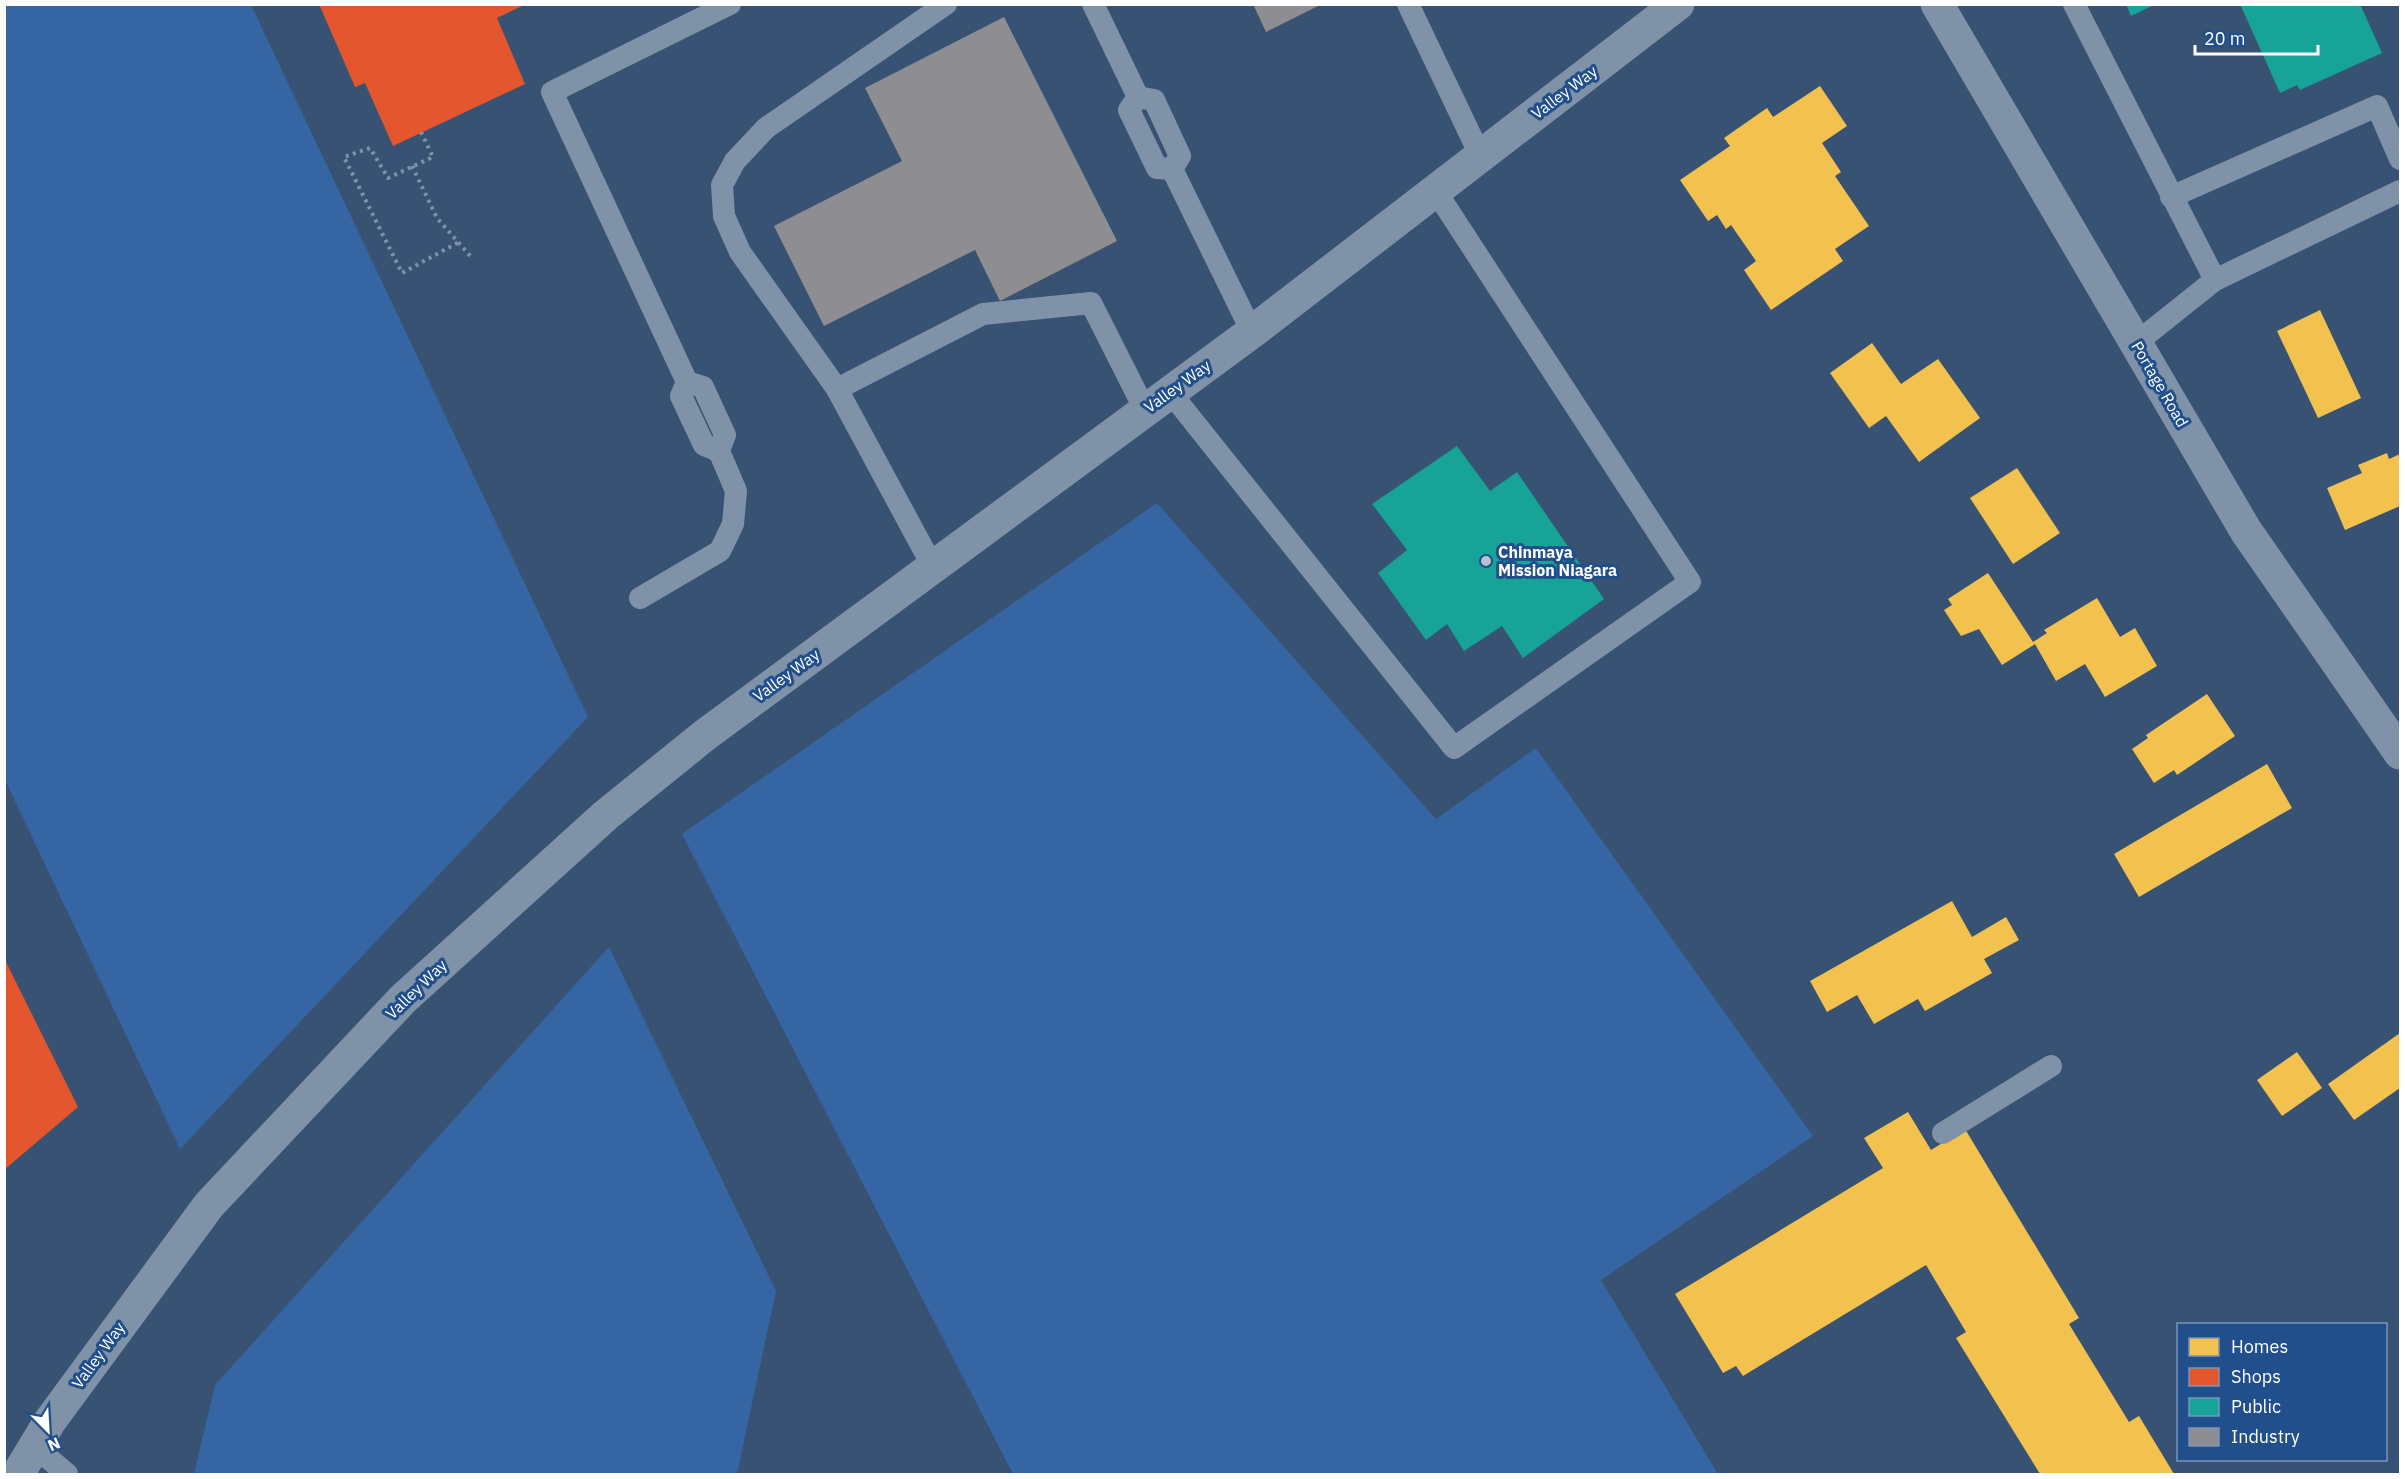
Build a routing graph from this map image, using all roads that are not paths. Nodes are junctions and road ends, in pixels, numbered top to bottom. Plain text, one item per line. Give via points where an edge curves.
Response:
1 (730, 4) edge
2 (946, 4) edge
3 (1093, 4) edge
4 (1408, 4) edge
5 (1678, 4) edge
6 (1937, 4) edge
7 (2074, 4) edge
8 (1480, 155) junction
9 (2400, 159) edge
10 (1435, 190) junction
11 (2400, 191) edge
12 (2171, 197) junction
13 (2214, 280) junction
14 (1252, 332) junction
15 (2136, 343) junction
16 (837, 389) junction
17 (1157, 401) junction
18 (933, 567) junction
19 (640, 598) dead end
20 (2400, 753) edge
21 (2051, 1066) dead end
22 (1943, 1133) dead end
23 (35, 1447) junction
24 (18, 1474) edge
25 (67, 1474) edge

1 - 19 lane via 552,93 687,382 703,387 725,435 719,451 736,491 733,524 720,551
2 - 16 lane via 766,128 735,161 722,185 724,216 740,252
3 - 14 lane via 1138,97 1130,110 1157,168 1172,169
4 - 8 lane
5 - 8 street, Valley Way
6 - 15 street, Portage Road
7 - 12 lane
8 - 10 street, Valley Way
9 - 12 lane via 2377,106
10 - 14 street, Valley Way
10 - 17 lane via 1690,582 1454,748
11 - 13 lane
12 - 13 lane
13 - 15 lane
14 - 17 street, Valley Way
15 - 20 street, Portage Road via 2246,531
16 - 17 lane via 983,314 1091,303
16 - 18 lane
17 - 18 street, Valley Way
18 - 23 street, Valley Way via 705,735 606,815 403,999 209,1205
21 - 22 lane
23 - 24 street, Valley Way
23 - 25 lane

